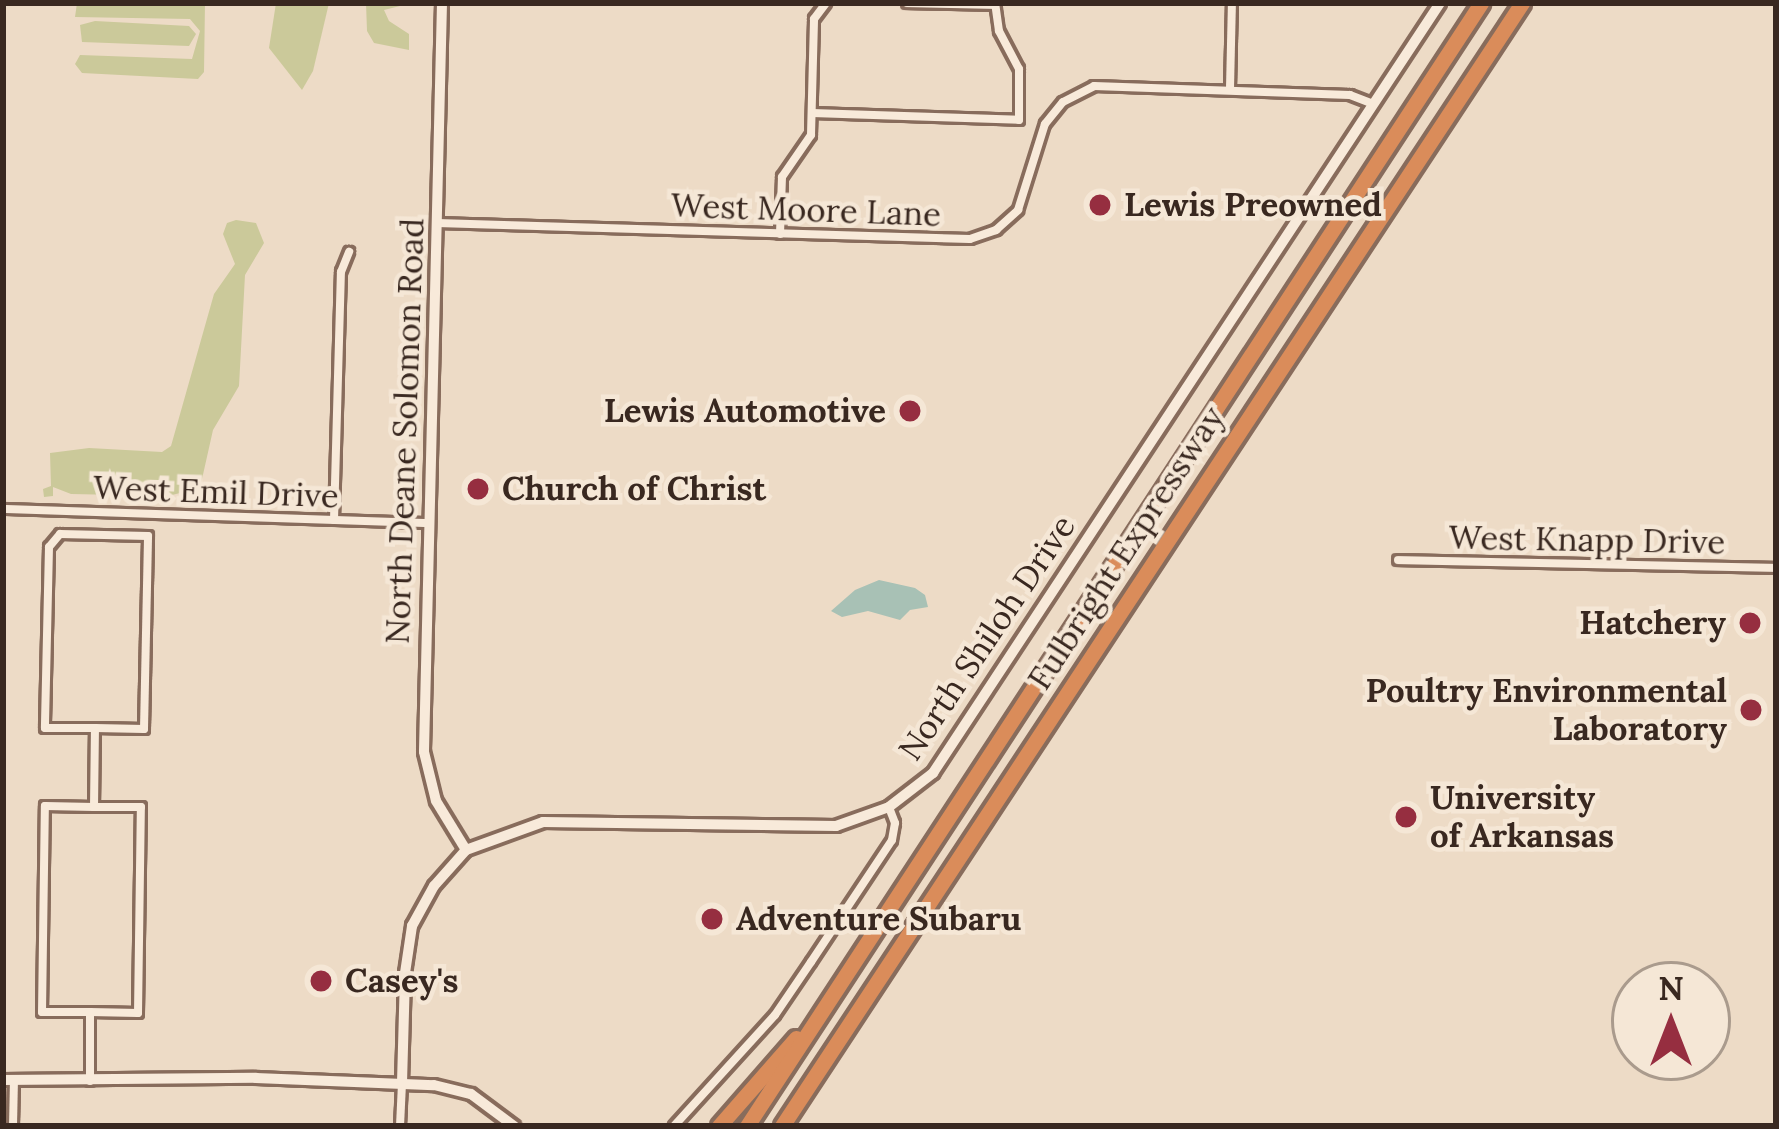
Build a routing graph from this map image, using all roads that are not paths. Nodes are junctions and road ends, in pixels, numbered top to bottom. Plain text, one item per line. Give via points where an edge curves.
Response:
1 (442, 3) edge
2 (826, 3) edge
3 (907, 3) edge
4 (1232, 3) edge
5 (1440, 3) edge
6 (1481, 3) edge
7 (1522, 3) edge
8 (995, 4) edge
9 (1230, 88) junction
10 (1372, 104) junction
11 (812, 113) junction
12 (437, 224) junction
13 (780, 234) junction
14 (349, 253) dead end
15 (3, 509) edge
16 (334, 520) junction
17 (428, 523) junction
18 (1398, 560) dead end
19 (1776, 568) edge
20 (95, 728) junction
21 (94, 807) junction
22 (889, 807) junction
23 (466, 850) junction
24 (823, 1010) junction
25 (89, 1012) junction
26 (8, 1080) edge
27 (89, 1081) junction
28 (402, 1083) junction
29 (13, 1126) edge
30 (400, 1126) edge
31 (514, 1126) edge
32 (674, 1126) edge
33 (719, 1126) edge
34 (747, 1126) edge
35 (782, 1126) edge

1 - 12 street, North Deane Solomon Road
2 - 11 street via 814,20
3 - 8 street
4 - 9 street
5 - 10 street, North Shiloh Drive
6 - 24 highway, Fulbright Expressway
7 - 35 highway, Fulbright Expressway
8 - 11 street via 1019,69 1019,120
9 - 10 street, West Moore Lane via 1350,95
9 - 13 street, West Moore Lane via 1114,83 1077,93 1046,124 1018,210 982,236
10 - 22 street, North Shiloh Drive via 951,752
11 - 13 street via 810,140 782,176
12 - 13 street, West Moore Lane
12 - 17 street, North Deane Solomon Road
14 - 16 street via 341,272
15 - 16 street, West Emil Drive
16 - 17 street, West Emil Drive
17 - 23 street, North Deane Solomon Road via 426,766
18 - 19 street, West Knapp Drive
20 - 20 street via 45,728 49,547 60,534 148,536 144,729
20 - 21 street
21 - 25 street via 141,808 138,1013
21 - 25 street via 45,806 42,1012
22 - 23 street, North Shiloh Drive via 813,827 543,822
22 - 32 street via 892,840 811,962 763,1029
23 - 28 street via 412,926
24 - 33 highway
24 - 34 highway, Fulbright Expressway
25 - 27 street
26 - 27 street
26 - 29 street
27 - 28 street
28 - 30 street
28 - 31 street via 471,1094

